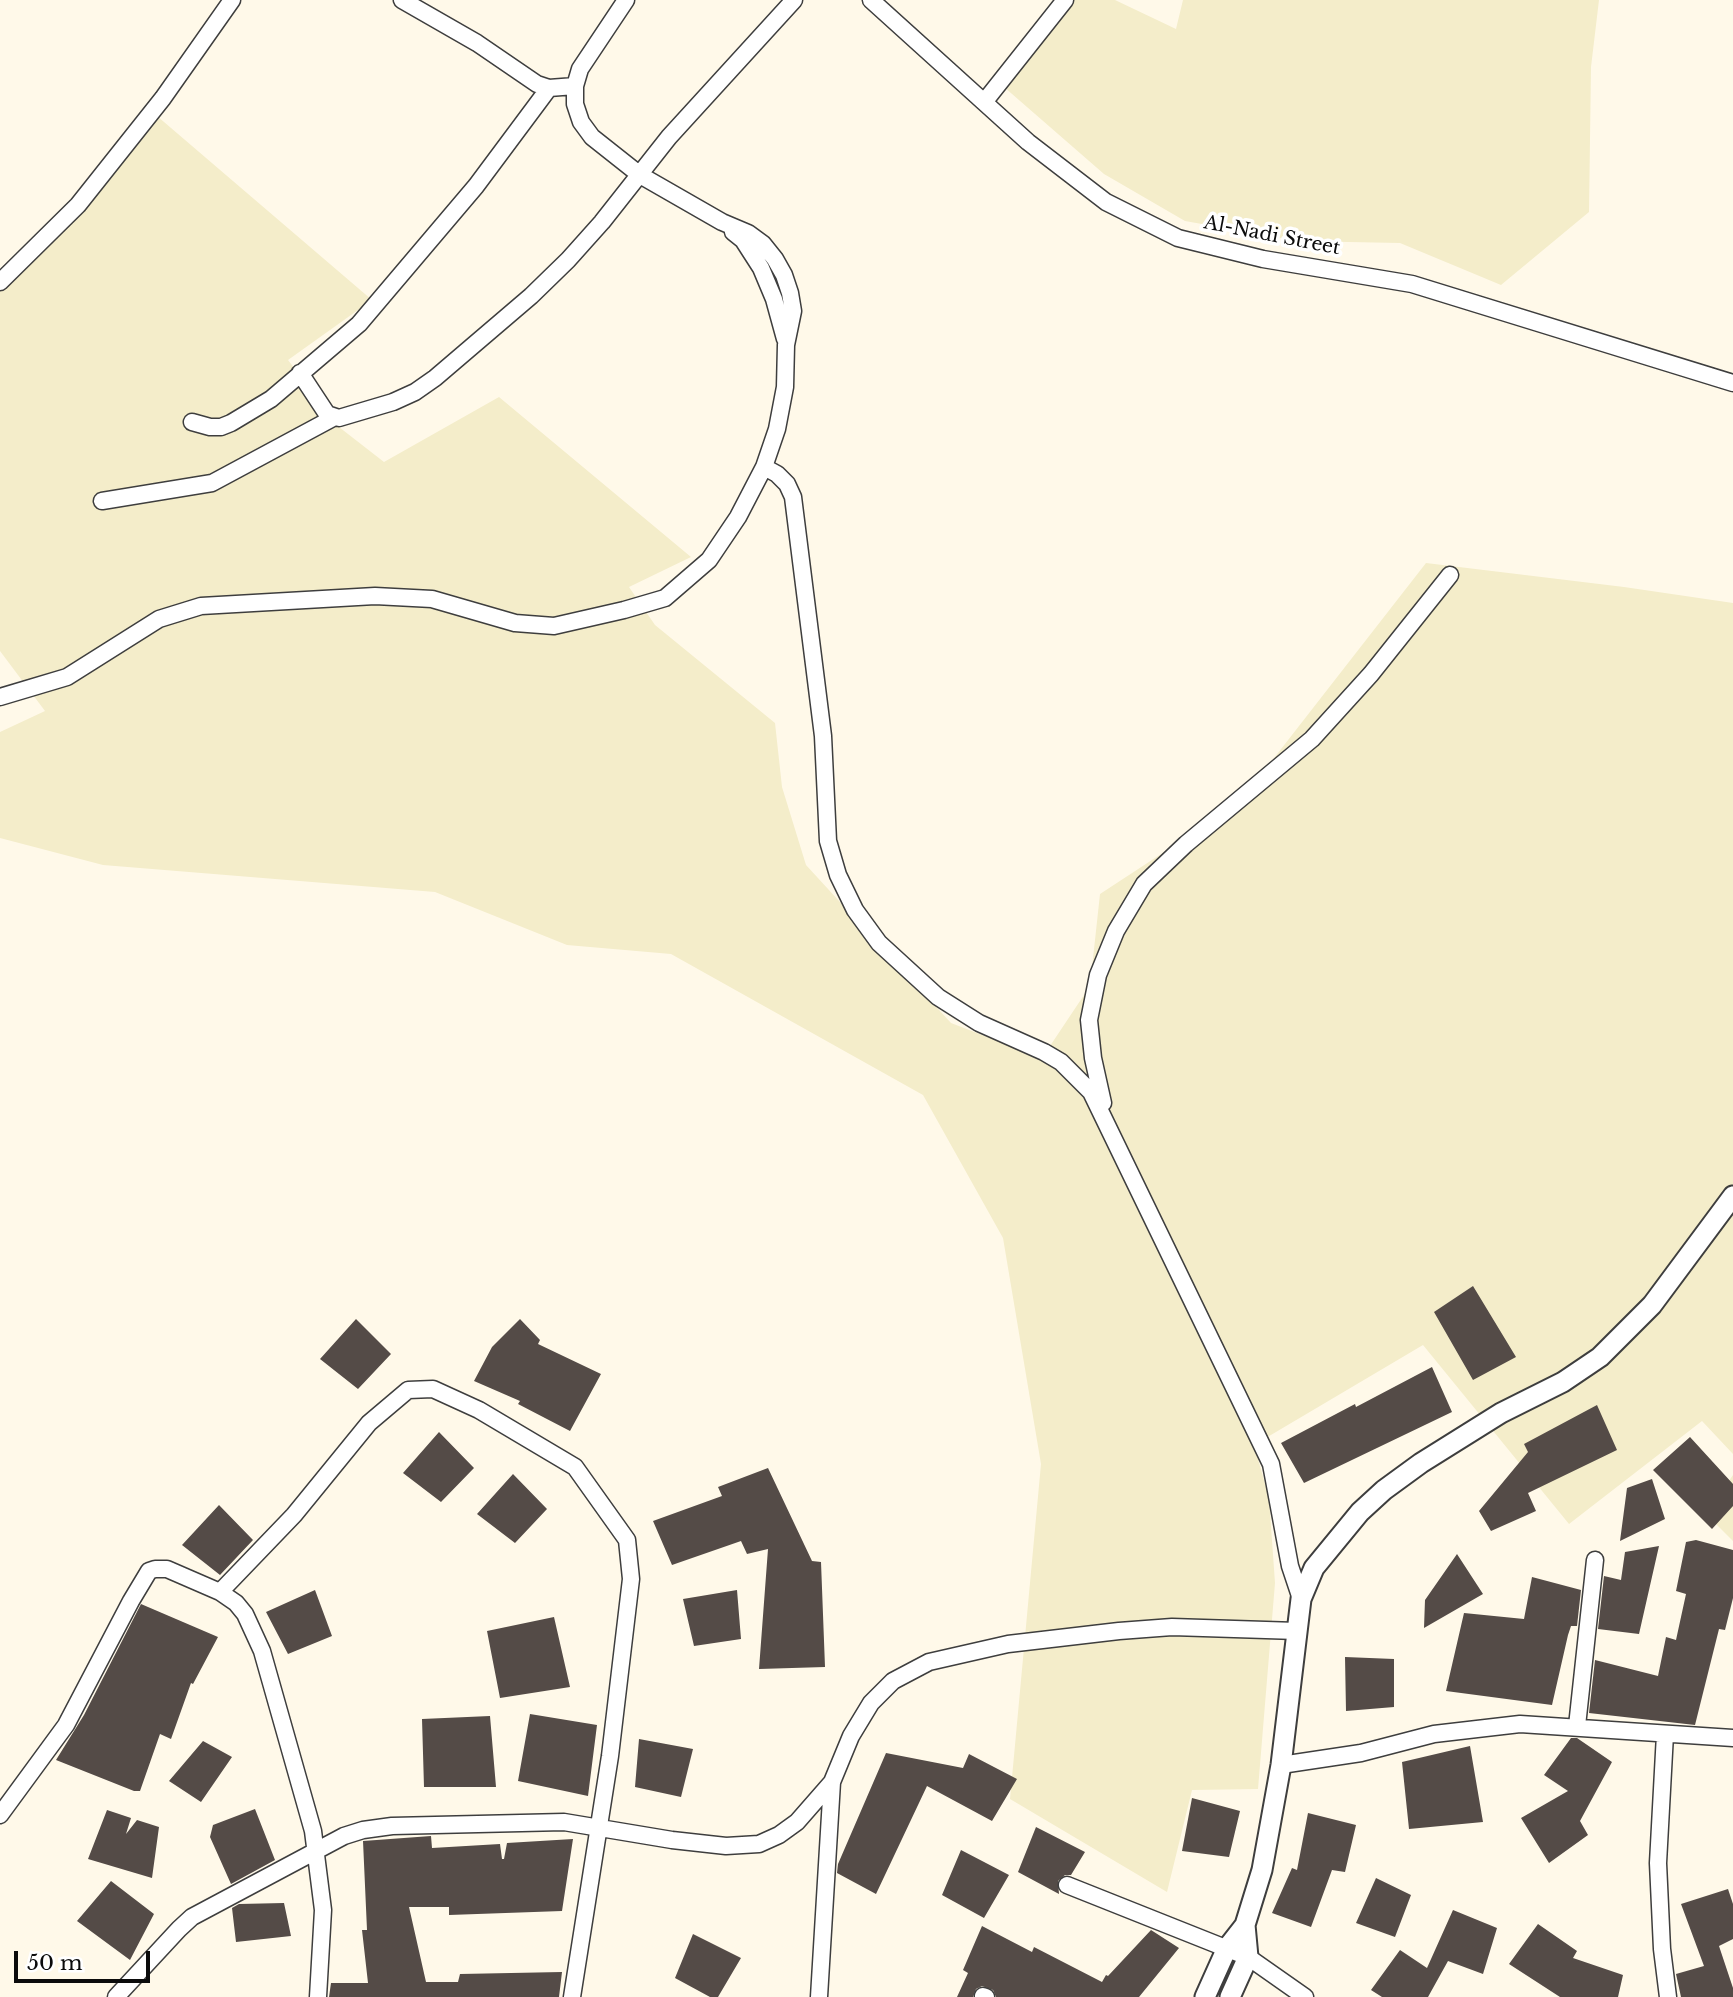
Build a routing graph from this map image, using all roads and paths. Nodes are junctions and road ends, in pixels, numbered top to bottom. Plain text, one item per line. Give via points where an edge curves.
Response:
1 (232, 0) edge
2 (402, 0) edge
3 (626, 0) edge
4 (794, 0) edge
5 (871, 0) edge
6 (1065, 0) edge
7 (575, 86) junction
8 (549, 88) junction
9 (985, 101) junction
10 (640, 174) junction
11 (0, 282) edge
12 (300, 373) junction
13 (1733, 383) edge
14 (333, 418) junction
15 (192, 422) dead end
16 (764, 467) junction
17 (102, 502) dead end
18 (1450, 575) dead end
19 (0, 697) edge
20 (1107, 1122) junction
21 (1733, 1196) edge
22 (1595, 1560) dead end
23 (220, 1592) junction
24 (1301, 1599) junction
25 (1297, 1631) junction
26 (1577, 1726) junction
27 (1665, 1734) junction
28 (1733, 1738) edge
29 (1282, 1765) junction
30 (832, 1782) junction
31 (0, 1815) edge
32 (600, 1827) junction
33 (317, 1848) junction
34 (1067, 1885) dead end
35 (1245, 1925) junction
36 (1227, 1948) junction
37 (1248, 1957) junction
38 (116, 1997) edge
39 (318, 1997) edge
40 (572, 1997) edge
41 (819, 1997) edge
42 (1205, 1997) edge
43 (1230, 1997) edge
44 (1305, 1997) edge
45 (1668, 1997) edge

1 - 11 street via 163,98 78,205
2 - 8 street
3 - 7 street via 580,69
4 - 10 street
5 - 9 street, Al-Nadi Street
6 - 9 street
7 - 8 street
7 - 10 street via 575,104 592,137
8 - 12 street via 476,186 359,324
9 - 13 street, Al-Nadi Street via 1028,142 1106,202 1178,238 1263,259 1412,284
10 - 14 street via 568,260 435,378 393,402
10 - 16 street via 722,222 743,240 761,268 786,345 785,387
12 - 14 street
12 - 15 street via 271,399 231,423 210,427
14 - 17 street via 212,483
16 - 19 street via 709,560 665,597 624,610 554,626 514,622 432,599 398,597 201,606 159,619 66,677
16 - 20 street via 782,479 793,497 823,736 828,841 855,910 879,943 938,997 979,1023 1061,1062 1091,1092
18 - 20 street via 1312,739 1144,884 1116,931 1098,975 1089,1020
20 - 24 street via 1272,1464 1290,1566
21 - 24 street via 1652,1305 1608,1349 1563,1382 1502,1413 1384,1490 1334,1540 1314,1568
22 - 26 street
23 - 31 street via 167,1569 149,1572 66,1725
23 - 32 street via 294,1515 369,1423 408,1390 433,1389 479,1410 575,1467 627,1540 631,1579
23 - 33 street via 245,1614 262,1651
24 - 25 street
25 - 29 street
25 - 30 street via 1172,1627 1119,1631 1008,1644 929,1662 893,1681 871,1703
26 - 27 street
26 - 29 street via 1485,1726
27 - 28 street
27 - 45 street via 1658,1863
29 - 35 street via 1262,1870
30 - 32 street via 797,1822 759,1844 726,1846
30 - 41 street
32 - 33 street via 564,1822 392,1826 363,1830
32 - 40 street
33 - 38 street via 192,1917
33 - 39 street via 323,1910
34 - 36 street
35 - 36 street
35 - 37 street
36 - 37 street
36 - 42 street
37 - 43 street
37 - 44 street

